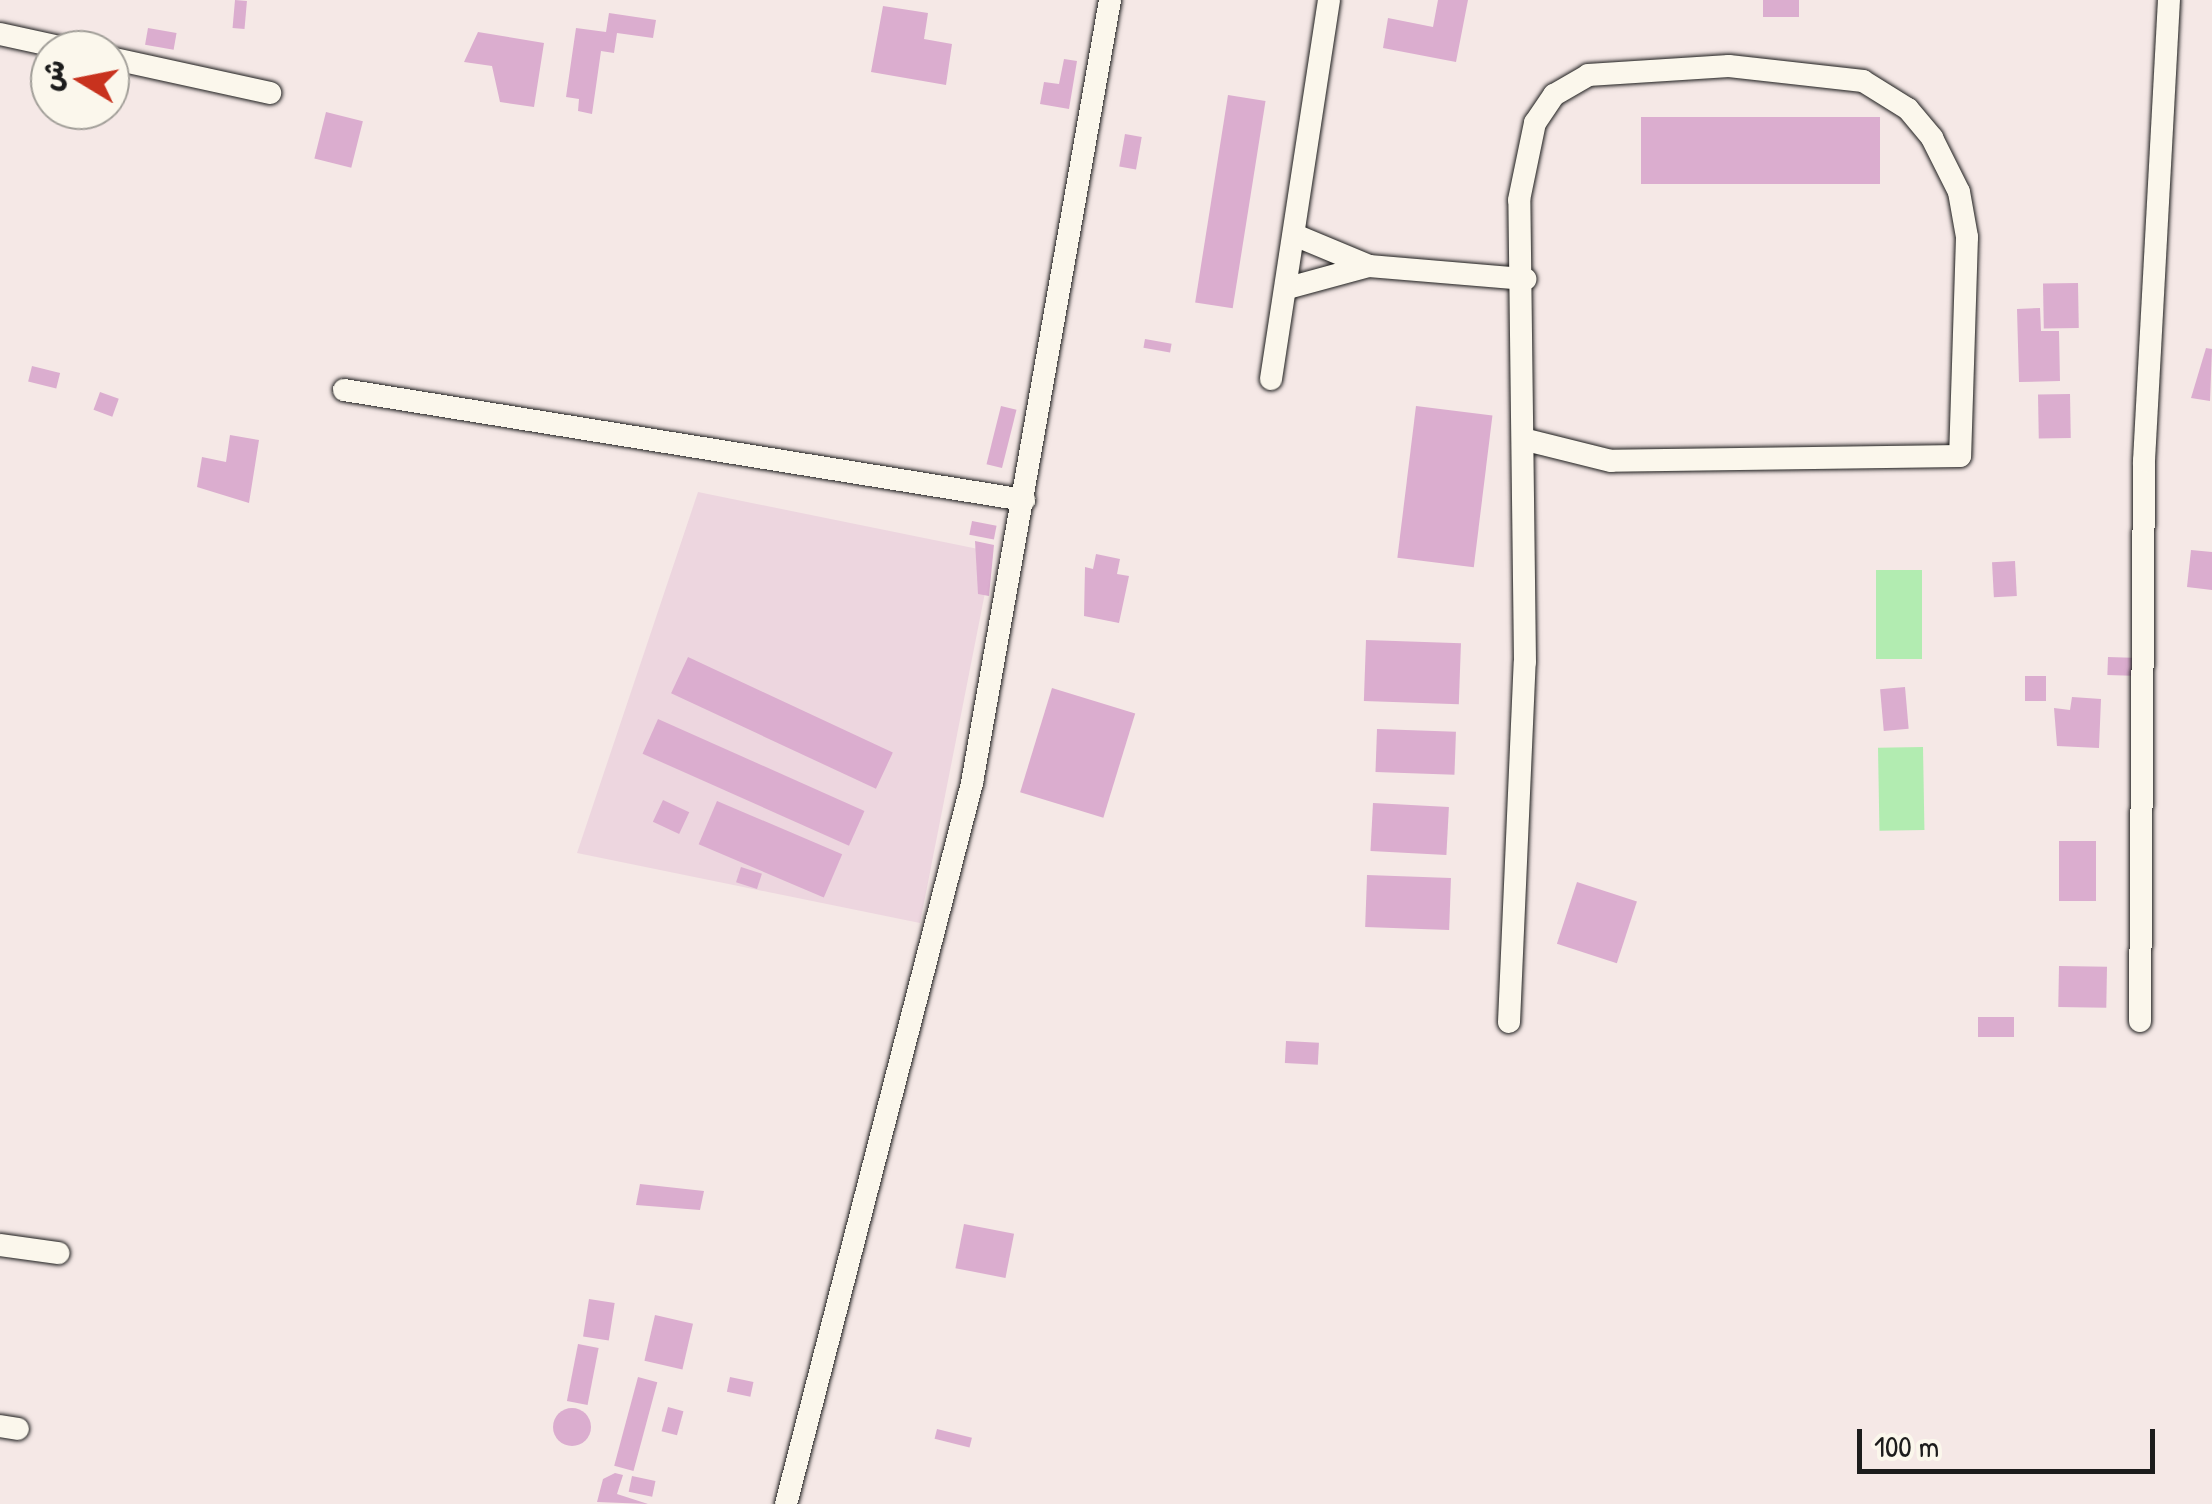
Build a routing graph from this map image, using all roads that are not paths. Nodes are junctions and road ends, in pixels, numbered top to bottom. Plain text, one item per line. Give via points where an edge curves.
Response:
1 (1110, 0) edge
2 (1328, 0) edge
3 (2169, 0) edge
4 (0, 34) edge
5 (30, 41) edge
6 (130, 62) edge
7 (270, 94) dead end
8 (1297, 236) junction
9 (1369, 266) junction
10 (1525, 279) junction
11 (1288, 288) junction
12 (1271, 379) dead end
13 (344, 390) dead end
14 (1527, 440) junction
15 (1024, 500) junction
16 (2140, 1020) dead end
17 (1509, 1022) dead end
18 (0, 1244) edge
19 (58, 1253) dead end
20 (786, 1504) edge

1 - 15 street
2 - 8 street
3 - 16 street via 2144,460
4 - 5 street
6 - 7 street
8 - 9 street
8 - 11 street
9 - 10 street
9 - 11 street
10 - 14 street
10 - 14 street via 1524,154 1554,95 1626,66 1729,66 1863,81 1908,108 1959,192 1970,293 1960,456 1611,461
11 - 12 street
13 - 15 street
14 - 17 street
15 - 20 street via 972,783
18 - 19 street

